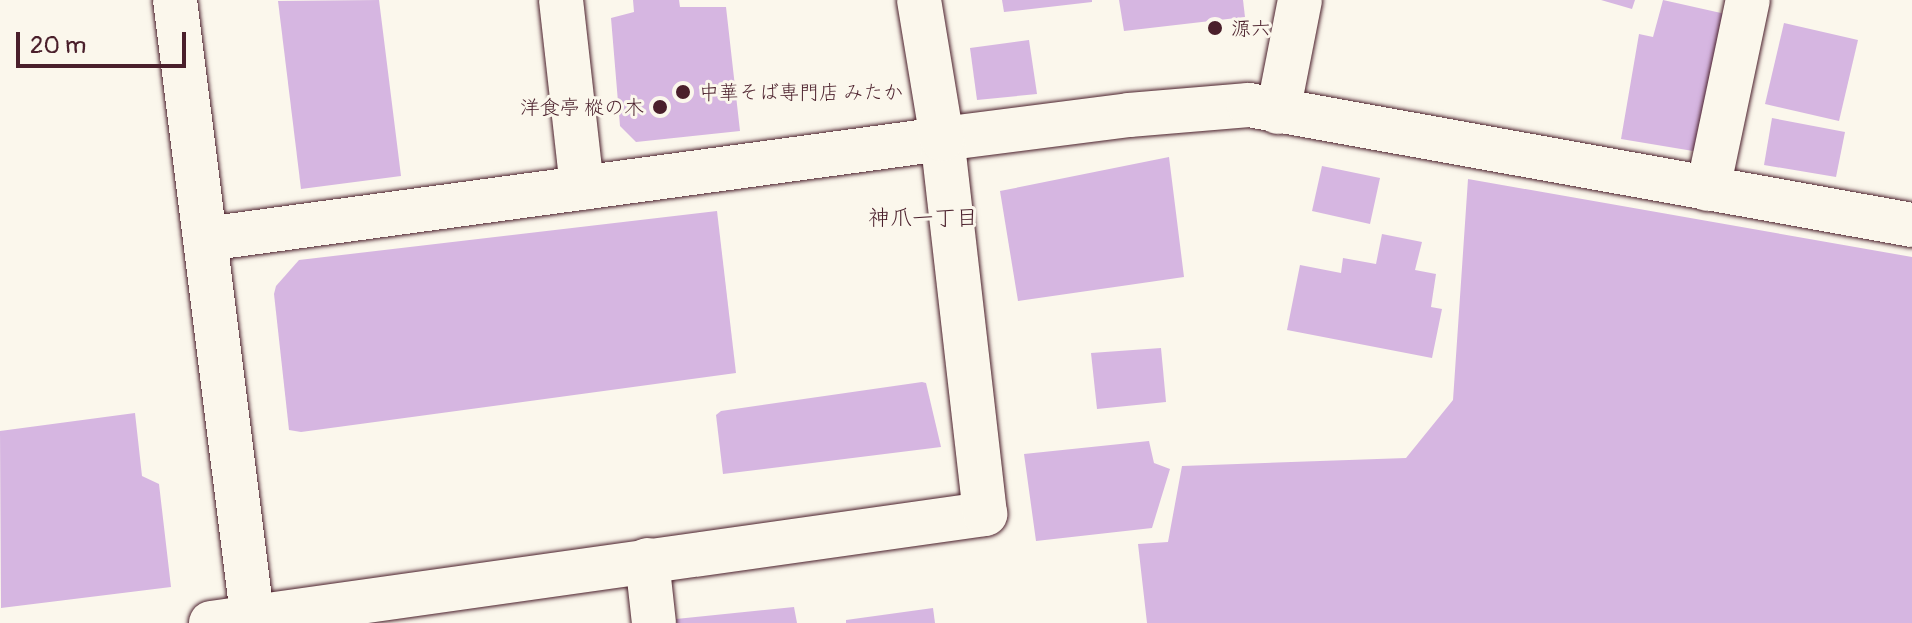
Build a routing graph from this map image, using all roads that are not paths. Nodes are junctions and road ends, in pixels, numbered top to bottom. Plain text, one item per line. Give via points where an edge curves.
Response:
1 (175, 0) edge
2 (561, 0) edge
3 (919, 0) edge
4 (1300, 0) edge
5 (1748, 0) edge
6 (1278, 112) junction
7 (942, 139) junction
8 (582, 188) junction
9 (1708, 189) junction
10 (1912, 225) edge
11 (206, 239) junction
12 (647, 560) junction
13 (239, 621) edge
14 (654, 623) edge

1 - 11 street
2 - 8 street
3 - 7 street
4 - 6 street
5 - 9 street
6 - 7 street via 1249,105
6 - 9 street
7 - 8 street
7 - 12 street via 985,514
8 - 11 street
9 - 10 street
11 - 13 street
12 - 13 street
12 - 14 street

